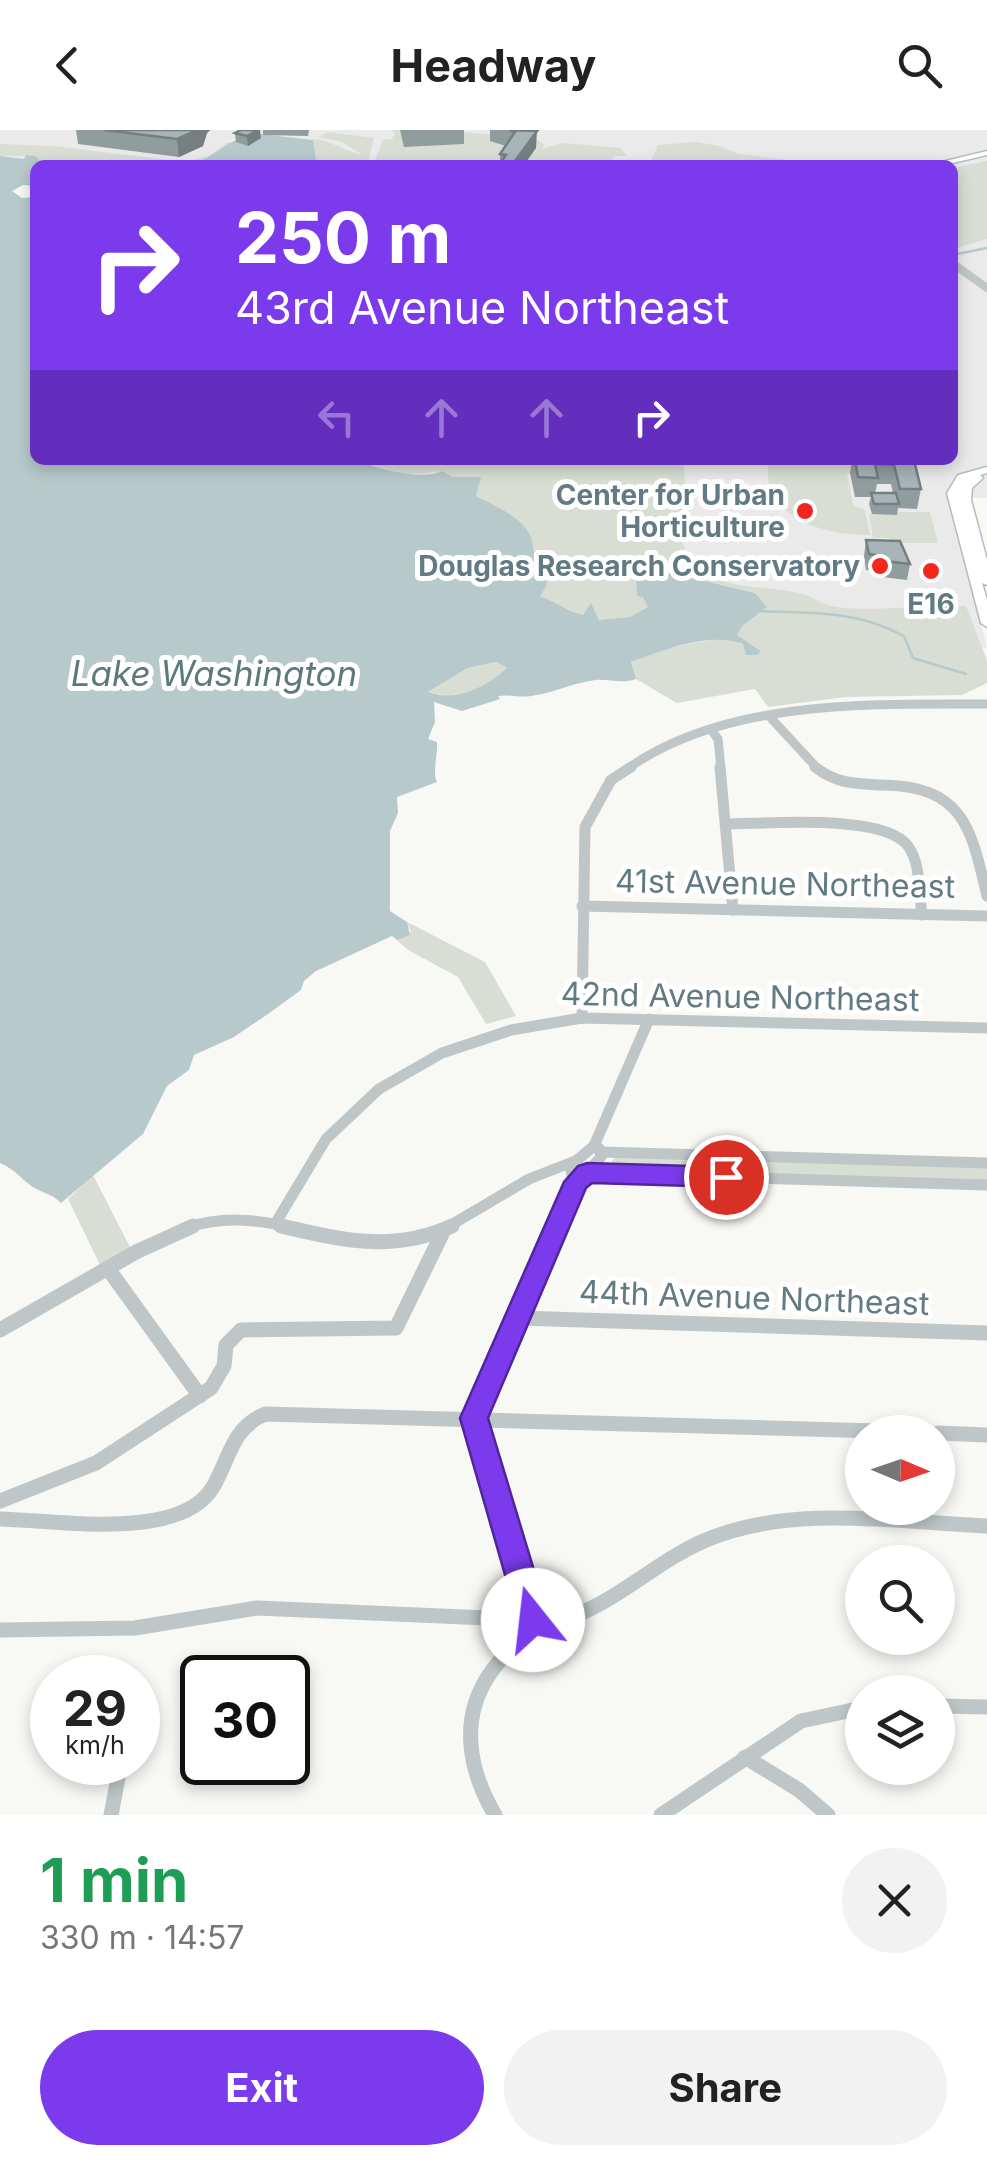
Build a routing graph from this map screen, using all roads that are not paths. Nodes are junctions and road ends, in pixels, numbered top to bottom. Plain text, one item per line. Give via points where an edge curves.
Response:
1 (987, 153) edge
2 (955, 160) edge
3 (958, 267) edge
4 (987, 288) edge
5 (985, 471) edge
6 (977, 547) edge
7 (987, 580) edge
8 (985, 605) edge
9 (987, 623) edge
10 (987, 694) edge
11 (958, 704) junction
12 (987, 704) edge
13 (769, 716) junction
14 (712, 731) junction
15 (726, 824) junction
16 (987, 896) edge
17 (582, 906) junction
18 (733, 910) junction
19 (922, 915) junction
20 (987, 916) edge
21 (582, 1018) junction
22 (649, 1019) junction
23 (987, 1028) edge
24 (598, 1149) junction
25 (575, 1160) junction
26 (987, 1163) edge
27 (582, 1175) junction
28 (987, 1185) edge
29 (275, 1224) junction
30 (443, 1232) junction
31 (108, 1270) junction
32 (518, 1318) junction
33 (0, 1330) edge
34 (987, 1332) edge
35 (200, 1396) junction
36 (474, 1418) junction
37 (845, 1430) edge
38 (955, 1434) edge
39 (987, 1435) edge
40 (0, 1501) edge
41 (0, 1519) edge
42 (987, 1526) edge
43 (533, 1620) junction
44 (0, 1630) edge
45 (955, 1706) edge
46 (987, 1707) edge
47 (845, 1712) edge
48 (745, 1757) junction
49 (117, 1785) edge
50 (112, 1815) edge
51 (495, 1815) edge
52 (661, 1815) edge
53 (828, 1815) edge

1 - 2 street
3 - 4 street
5 - 6 street via 966,475 954,489
6 - 7 street
6 - 8 street
8 - 9 street
10 - 11 street
11 - 12 street
11 - 13 street via 852,705
13 - 14 street
13 - 16 street via 837,781 919,787 956,805 971,826
14 - 15 street
14 - 17 street via 642,758 605,788 584,834
15 - 18 street
15 - 19 street via 872,828 895,835 910,851
17 - 18 street, 41st Avenue Northeast
17 - 21 street
18 - 19 street, 41st Avenue Northeast
19 - 20 street, 41st Avenue Northeast
21 - 22 street, 42nd Avenue Northeast
21 - 29 street, 42nd Avenue Northeast via 467,1042 382,1087 328,1137
22 - 23 street, 42nd Avenue Northeast
22 - 24 street
24 - 25 street
24 - 26 street
24 - 27 street
25 - 27 street via 570,1170
25 - 30 street via 529,1176
27 - 28 street
27 - 32 street
29 - 30 street via 352,1244 402,1243
29 - 31 street via 214,1220
30 - 35 street via 396,1328 241,1330 226,1345 220,1377
31 - 33 street
31 - 35 street
32 - 34 street, 44th Avenue Northeast
32 - 36 street
35 - 40 street via 96,1462
36 - 37 street
36 - 41 street via 265,1414 239,1429 207,1498 177,1516
36 - 43 street
38 - 39 street
42 - 43 street via 754,1524 704,1541 581,1616
43 - 44 street via 257,1608 135,1628
43 - 51 street via 486,1679 473,1713 472,1765
45 - 46 street
47 - 48 street via 801,1721
48 - 52 street
48 - 53 street
49 - 50 street

